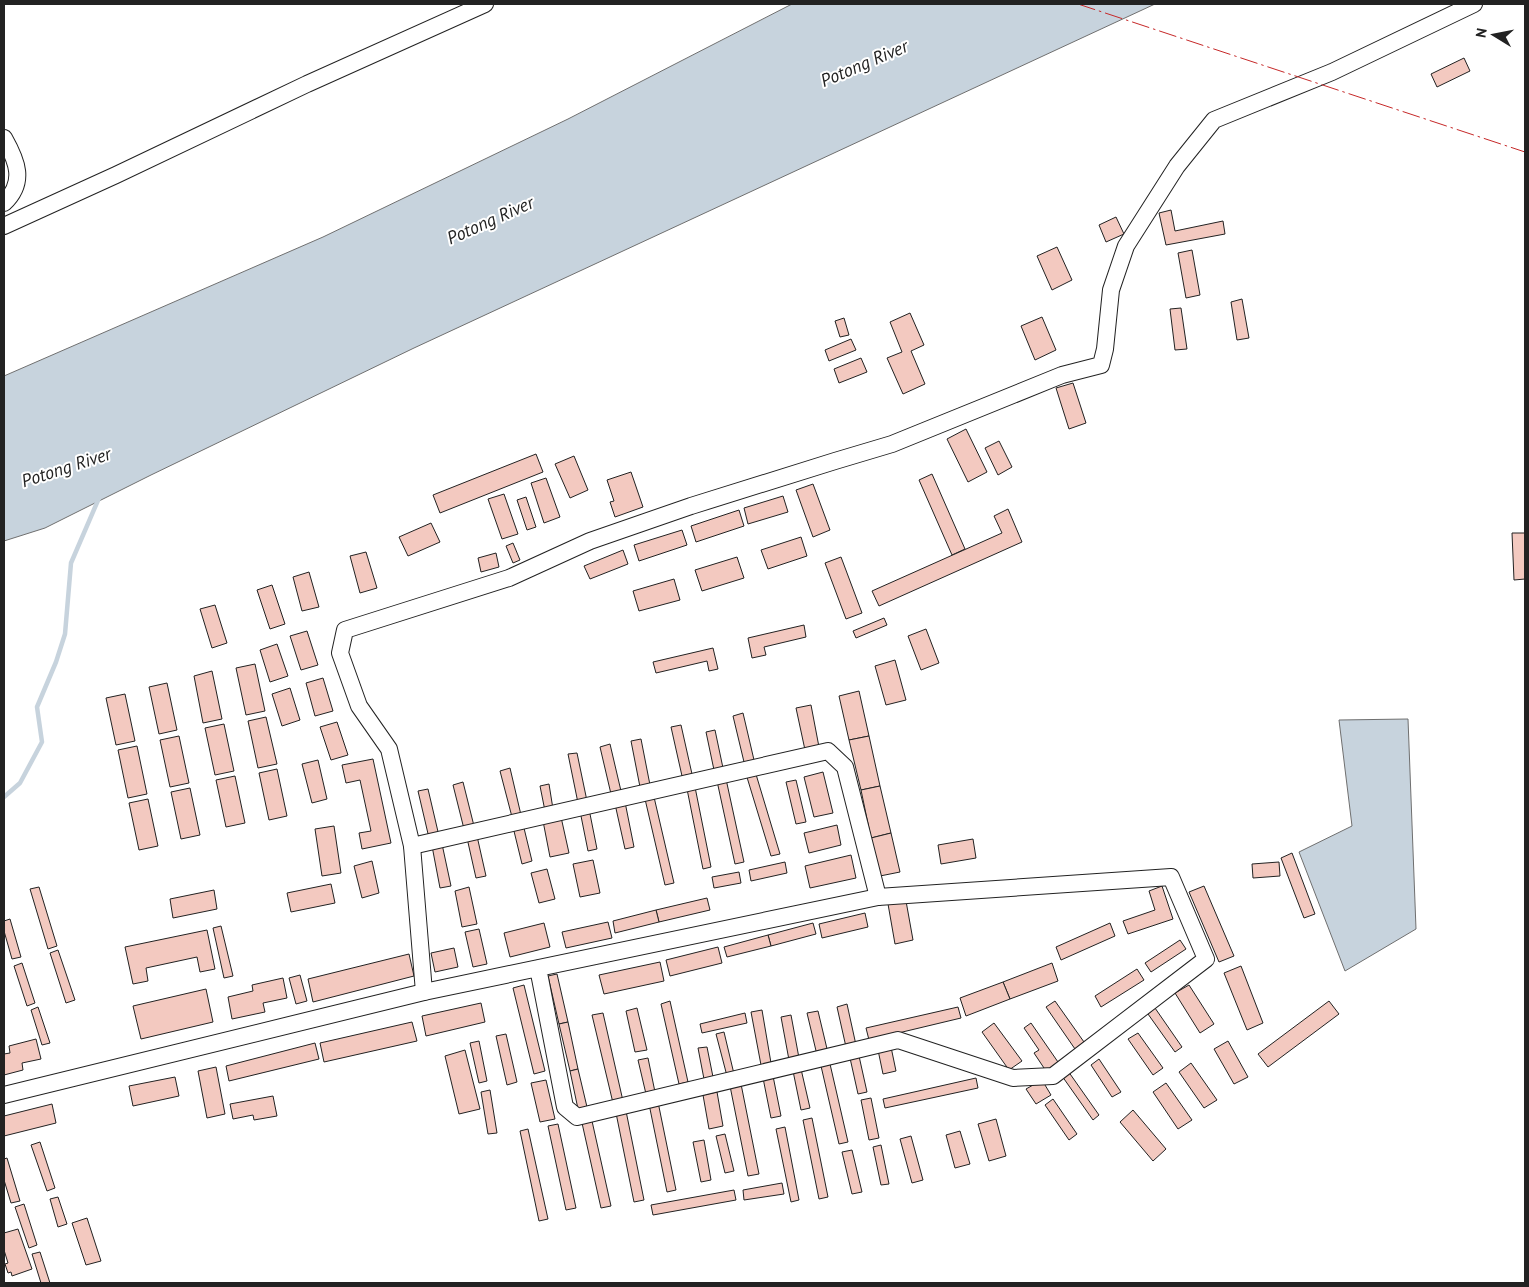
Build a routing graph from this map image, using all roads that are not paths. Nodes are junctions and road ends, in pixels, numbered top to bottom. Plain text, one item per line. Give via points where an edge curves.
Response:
1 (485, 4) edge
2 (1474, 4) edge
3 (4, 138) edge
4 (4, 203) edge
5 (4, 226) edge
6 (412, 846) junction
7 (878, 896) junction
8 (538, 968) junction
9 (424, 992) junction
10 (4, 1095) edge

1 - 5 street
2 - 6 street via 1332,72 1214,120 1177,166 1126,246 1111,290 1101,365 1062,375 892,444 691,506 590,541 508,578 346,630 340,652 358,706 389,750
3 - 4 street via 17,168 17,184 12,196
6 - 7 street via 828,752 846,767
6 - 9 street
7 - 8 street
7 - 8 street via 1171,877 1206,959 1052,1076 1013,1078 898,1040 577,1117 564,1107
8 - 9 street
9 - 10 street

